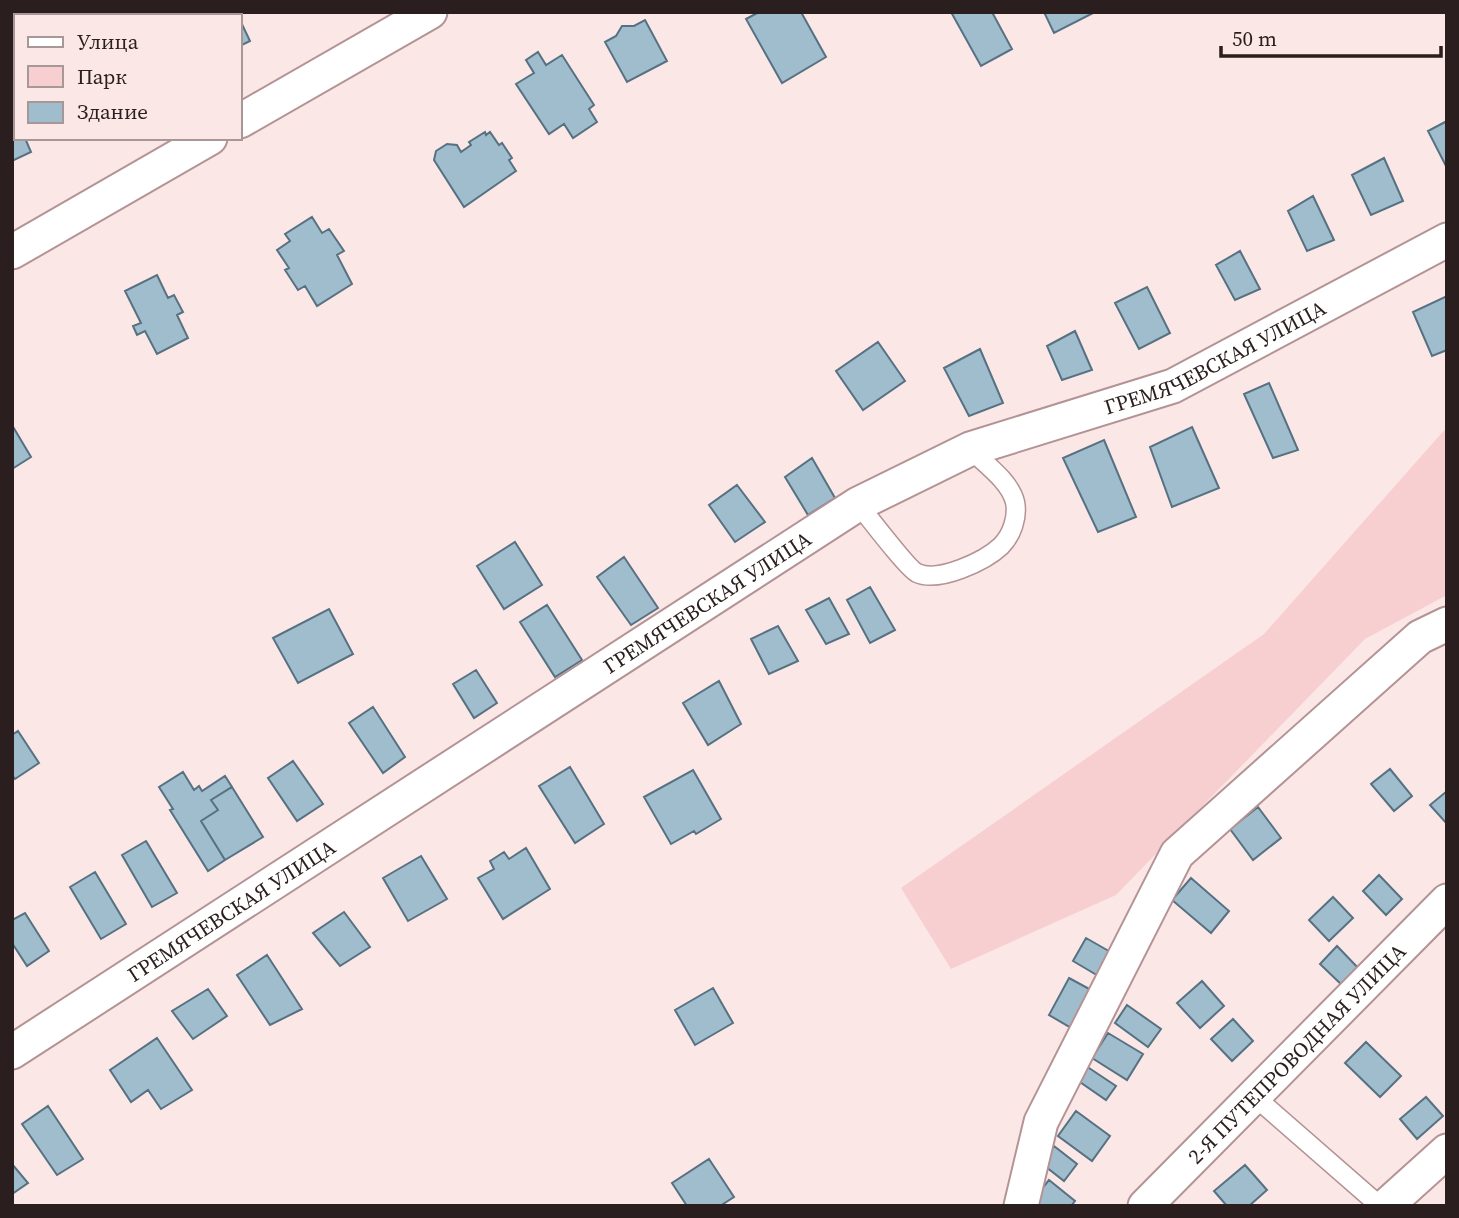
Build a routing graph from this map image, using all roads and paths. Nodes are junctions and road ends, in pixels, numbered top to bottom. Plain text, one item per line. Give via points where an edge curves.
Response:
1 (429, 12) edge
2 (242, 120) edge
3 (207, 140) edge
4 (1447, 240) edge
5 (12, 252) edge
6 (970, 449) junction
7 (858, 504) junction
8 (1447, 624) edge
9 (1447, 901) edge
10 (12, 1052) edge
11 (1254, 1096) junction
12 (1447, 1151) edge
13 (1021, 1206) edge
14 (1145, 1206) edge
15 (1380, 1206) edge
16 (1386, 1206) edge

1 - 2 street
3 - 5 street
4 - 6 street, ГРЕМЯЧЕВСКАЯ УЛИЦА via 1173,386
6 - 7 street, ГРЕМЯЧЕВСКАЯ УЛИЦА
6 - 7 lane via 1005,483 1014,501 1014,525 1001,546 959,571 934,577 916,573
7 - 10 street, ГРЕМЯЧЕВСКАЯ УЛИЦА
8 - 13 street via 1420,637 1177,854 1041,1122
9 - 11 street, 2-Я ПУТЕПРОВОДНАЯ УЛИЦА
11 - 14 street, 2-Я ПУТЕПРОВОДНАЯ УЛИЦА
11 - 15 lane
12 - 16 street

